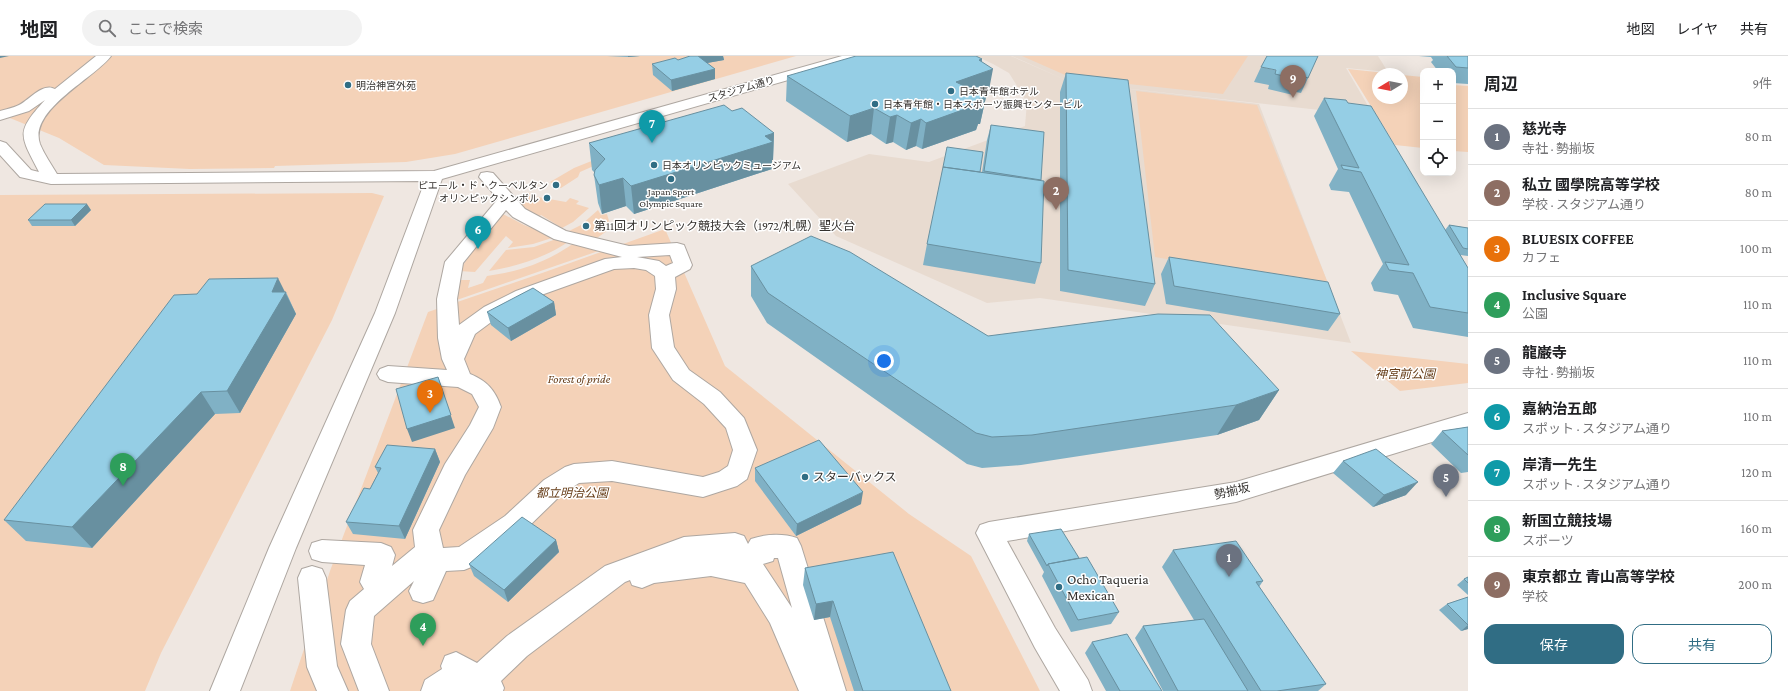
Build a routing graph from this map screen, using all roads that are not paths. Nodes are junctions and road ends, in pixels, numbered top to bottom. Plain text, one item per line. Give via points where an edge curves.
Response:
1 (857, 56) edge
2 (100, 58) edge
3 (0, 116) edge
4 (0, 146) edge
5 (434, 176) junction
6 (487, 177) dead end
7 (51, 179) junction
8 (508, 200) junction
9 (622, 257) junction
10 (457, 369) junction
11 (388, 374) dead end
12 (1468, 422) edge
13 (322, 551) dead end
14 (433, 556) junction
15 (312, 578) dead end
16 (391, 582) junction
17 (423, 591) dead end
18 (480, 682) edge
19 (225, 691) edge
20 (333, 691) edge
21 (374, 691) edge
22 (436, 691) edge
23 (814, 691) edge
24 (831, 691) edge
25 (1077, 691) edge

1 - 5 street, スタジアム通り
2 - 3 street via 32,103
2 - 7 street via 62,90 35,120 32,143
4 - 7 street, スタジアム通り via 26,174
5 - 7 street, スタジアム通り
5 - 19 street via 386,311 310,481
6 - 8 street
8 - 9 street via 519,213 560,235
8 - 10 street via 500,206 454,262 447,300 449,338
9 - 10 street via 612,263 542,287 491,312 466,330
9 - 14 street via 652,265 665,274 666,289 659,315 663,348 681,375 712,398 736,424 745,450 738,472 703,487 612,471 574,474 553,487 514,524 464,558
10 - 11 street
10 - 14 street via 486,394 490,407 481,428 454,471 426,530
12 - 25 street, 勢揃坂 via 1236,492 989,533 1045,638
13 - 16 street via 381,555 374,582
14 - 16 street
14 - 17 street
15 - 20 street via 322,667
16 - 21 street via 360,610 356,644
18 - 22 street
18 - 23 street via 563,619 650,572 711,564 754,573 782,615
18 - 24 street via 517,646 615,574 684,548 735,544 742,559 763,553 760,547 788,546

